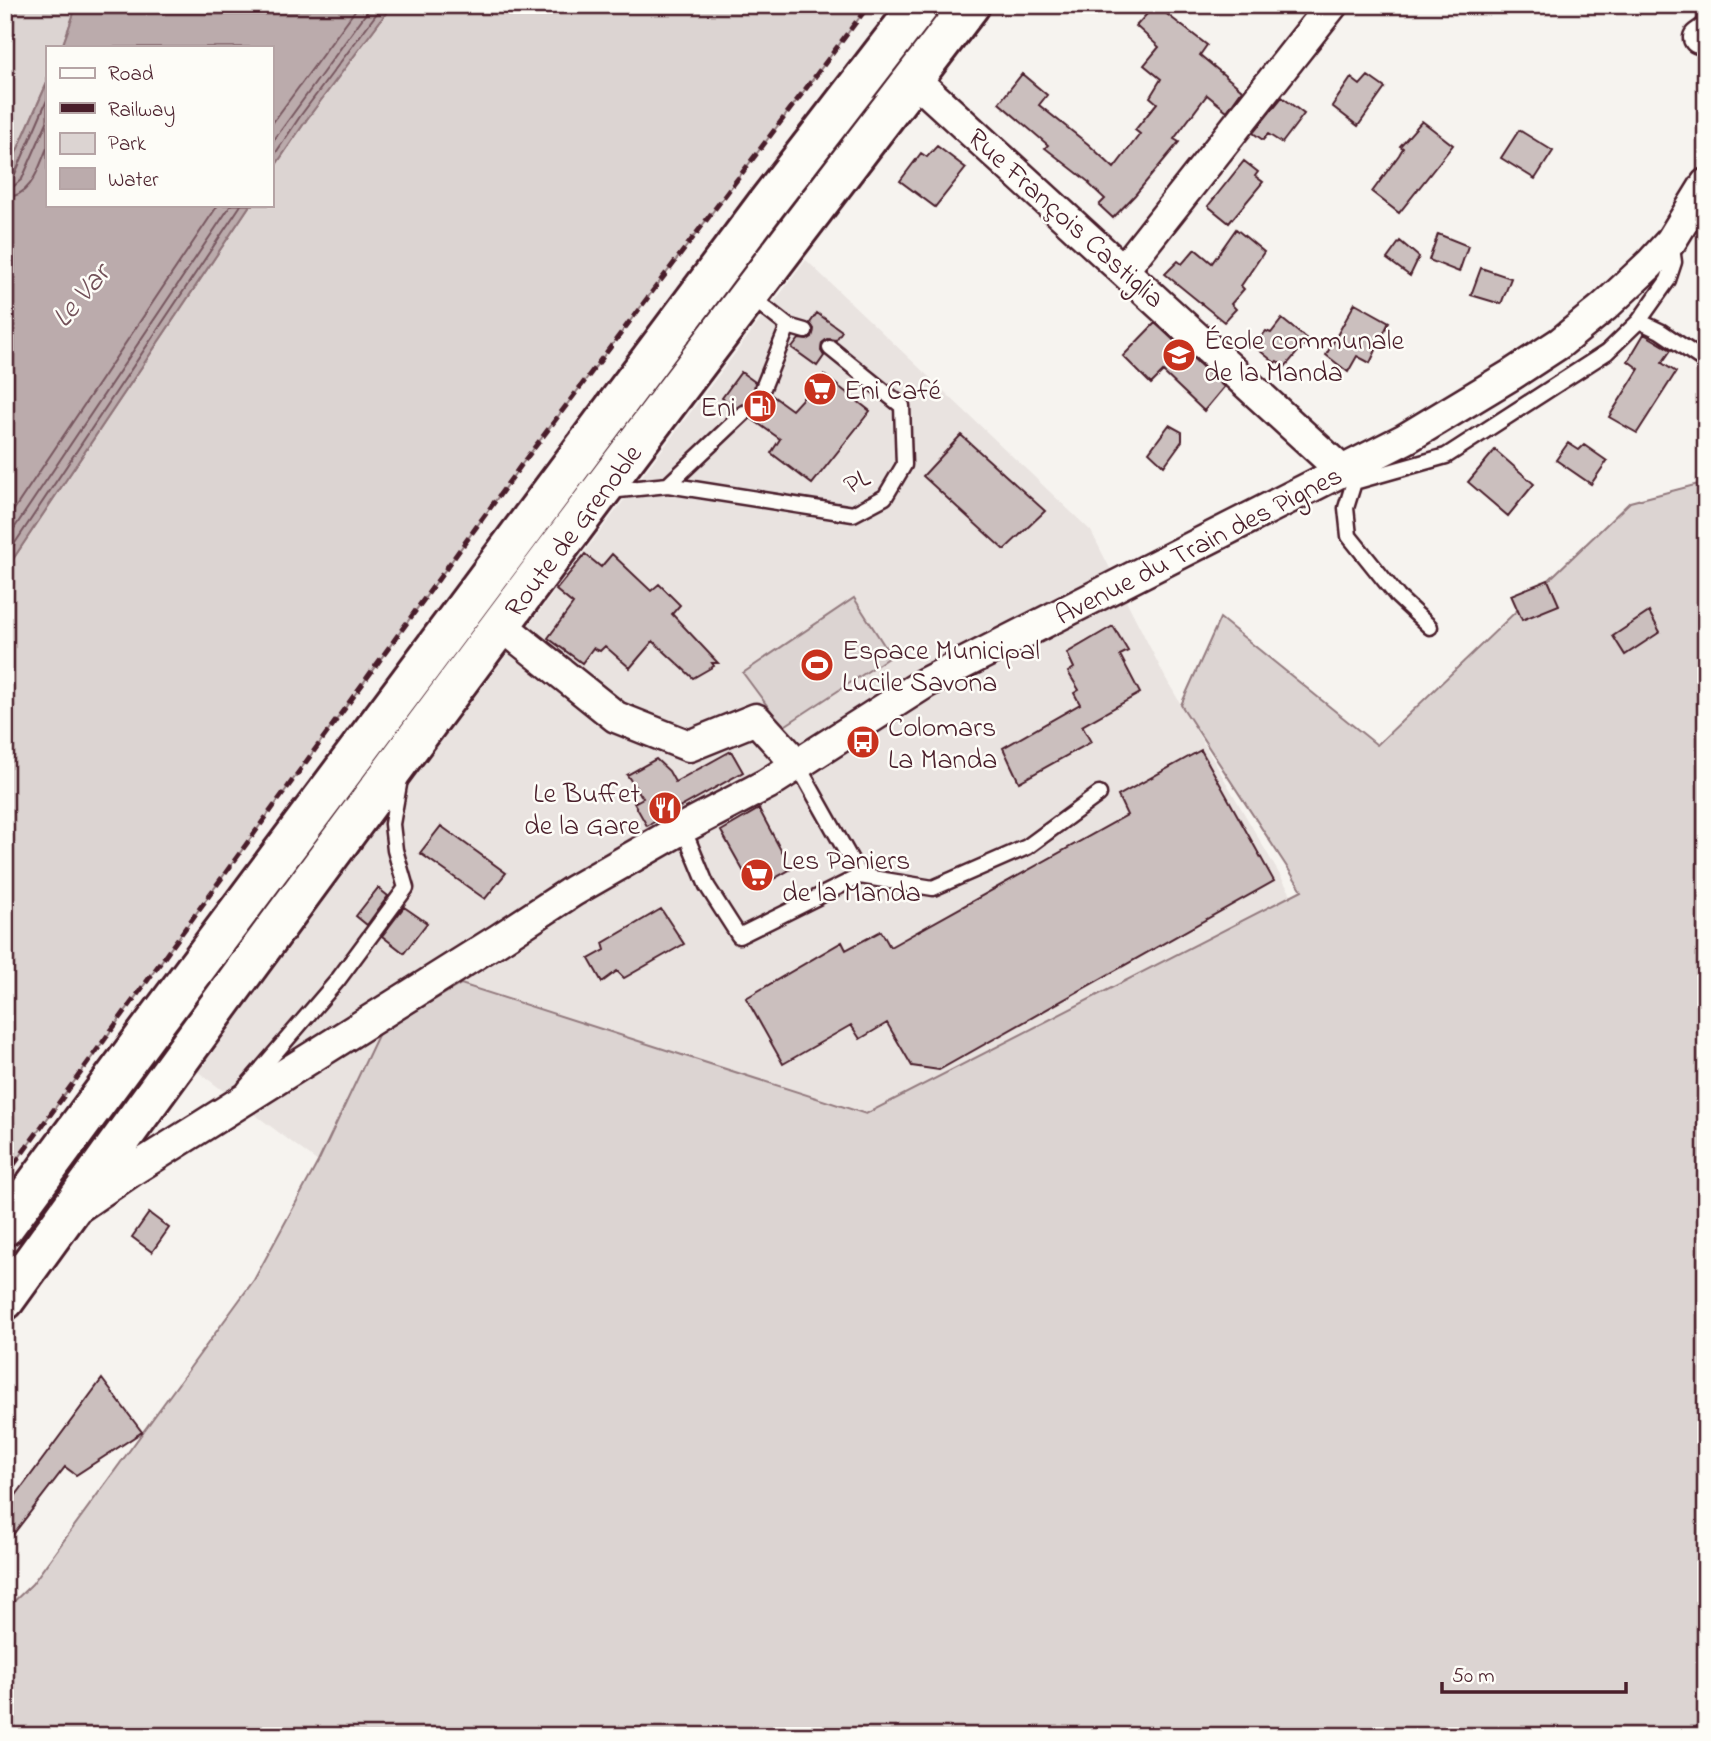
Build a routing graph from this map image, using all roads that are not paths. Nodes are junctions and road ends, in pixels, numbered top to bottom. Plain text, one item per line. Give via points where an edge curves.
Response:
1 (920, 5) edge
2 (971, 5) edge
3 (1332, 5) edge
4 (914, 79) junction
5 (1706, 184) edge
6 (1671, 242) junction
7 (1124, 269) junction
8 (748, 294) junction
9 (1639, 321) junction
10 (788, 326) junction
11 (805, 331) dead end
12 (830, 348) dead end
13 (1706, 362) edge
14 (763, 388) dead end
15 (744, 413) dead end
16 (1348, 476) junction
17 (668, 485) junction
18 (601, 492) junction
19 (501, 625) junction
20 (1430, 627) dead end
21 (405, 755) junction
22 (797, 764) junction
23 (1099, 794) dead end
24 (683, 828) junction
25 (860, 876) junction
26 (223, 1113) junction
27 (65, 1216) junction
28 (5, 1226) edge
29 (5, 1300) edge

1 - 28 main road, Route de Grenoble
2 - 4 main road, Route de Grenoble
3 - 7 street
4 - 7 street, Rue François Castiglia
4 - 8 main road, Route de Grenoble
5 - 6 street, Avenue du Train des Pignes
6 - 9 lane via 1674,262 1668,280
6 - 16 street, Avenue du Train des Pignes via 1560,343
7 - 16 street, Rue François Castiglia
8 - 10 lane
8 - 18 main road, Route de Grenoble
9 - 13 lane
9 - 16 lane via 1607,352 1446,456
10 - 11 lane
10 - 14 lane
12 - 17 lane, PL via 902,407 904,465 885,497 853,514
15 - 17 lane
16 - 20 lane via 1349,536 1398,597
16 - 22 street, Avenue du Train des Pignes via 925,683
17 - 18 lane, PL
18 - 19 main road, Route de Grenoble
19 - 21 main road, Route de Grenoble
19 - 22 street via 616,717 689,746 756,719
21 - 26 lane via 392,824 405,888 337,981
21 - 27 main road, Route de Grenoble
22 - 24 street, Avenue du Train des Pignes
22 - 25 lane
23 - 25 lane via 1027,847 933,888
24 - 25 lane via 707,886 739,936
24 - 26 street, Avenue du Train des Pignes via 573,891
26 - 27 street, Avenue du Train des Pignes
27 - 29 main road, Route de Grenoble

